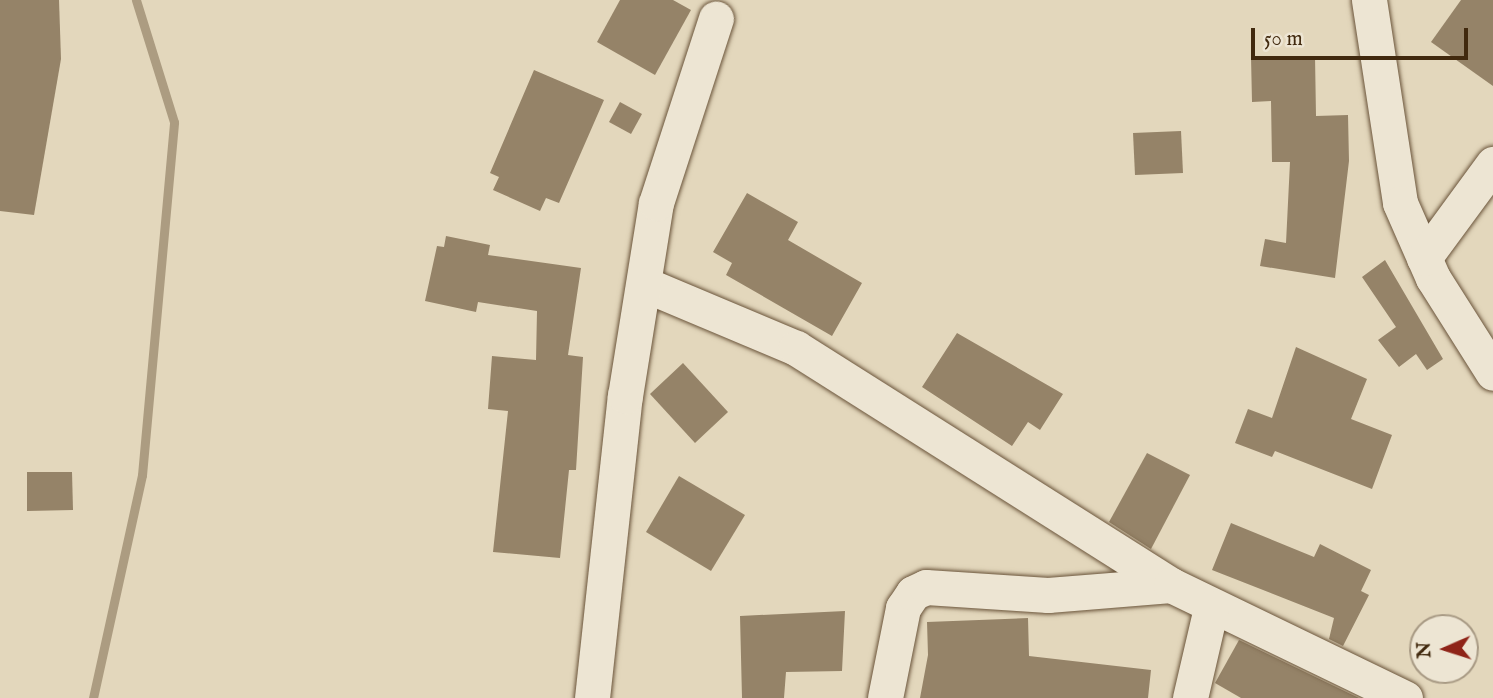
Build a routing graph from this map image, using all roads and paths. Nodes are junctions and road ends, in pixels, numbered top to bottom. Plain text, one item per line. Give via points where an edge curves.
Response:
1 (1368, 0) edge
2 (716, 18) dead end
3 (1493, 164) edge
4 (1424, 258) junction
5 (646, 285) junction
6 (1493, 373) edge
7 (1171, 585) junction
8 (1212, 608) junction
9 (592, 698) edge
10 (885, 698) edge
11 (1190, 698) edge
12 (1405, 698) edge

1 - 4 street via 1400,203
2 - 5 street via 656,203
3 - 4 street
4 - 6 street
5 - 7 street via 796,348
5 - 9 street via 625,396
7 - 8 street
7 - 10 street via 1048,595 926,587 913,593 903,608
8 - 11 street
8 - 12 street via 1249,620

